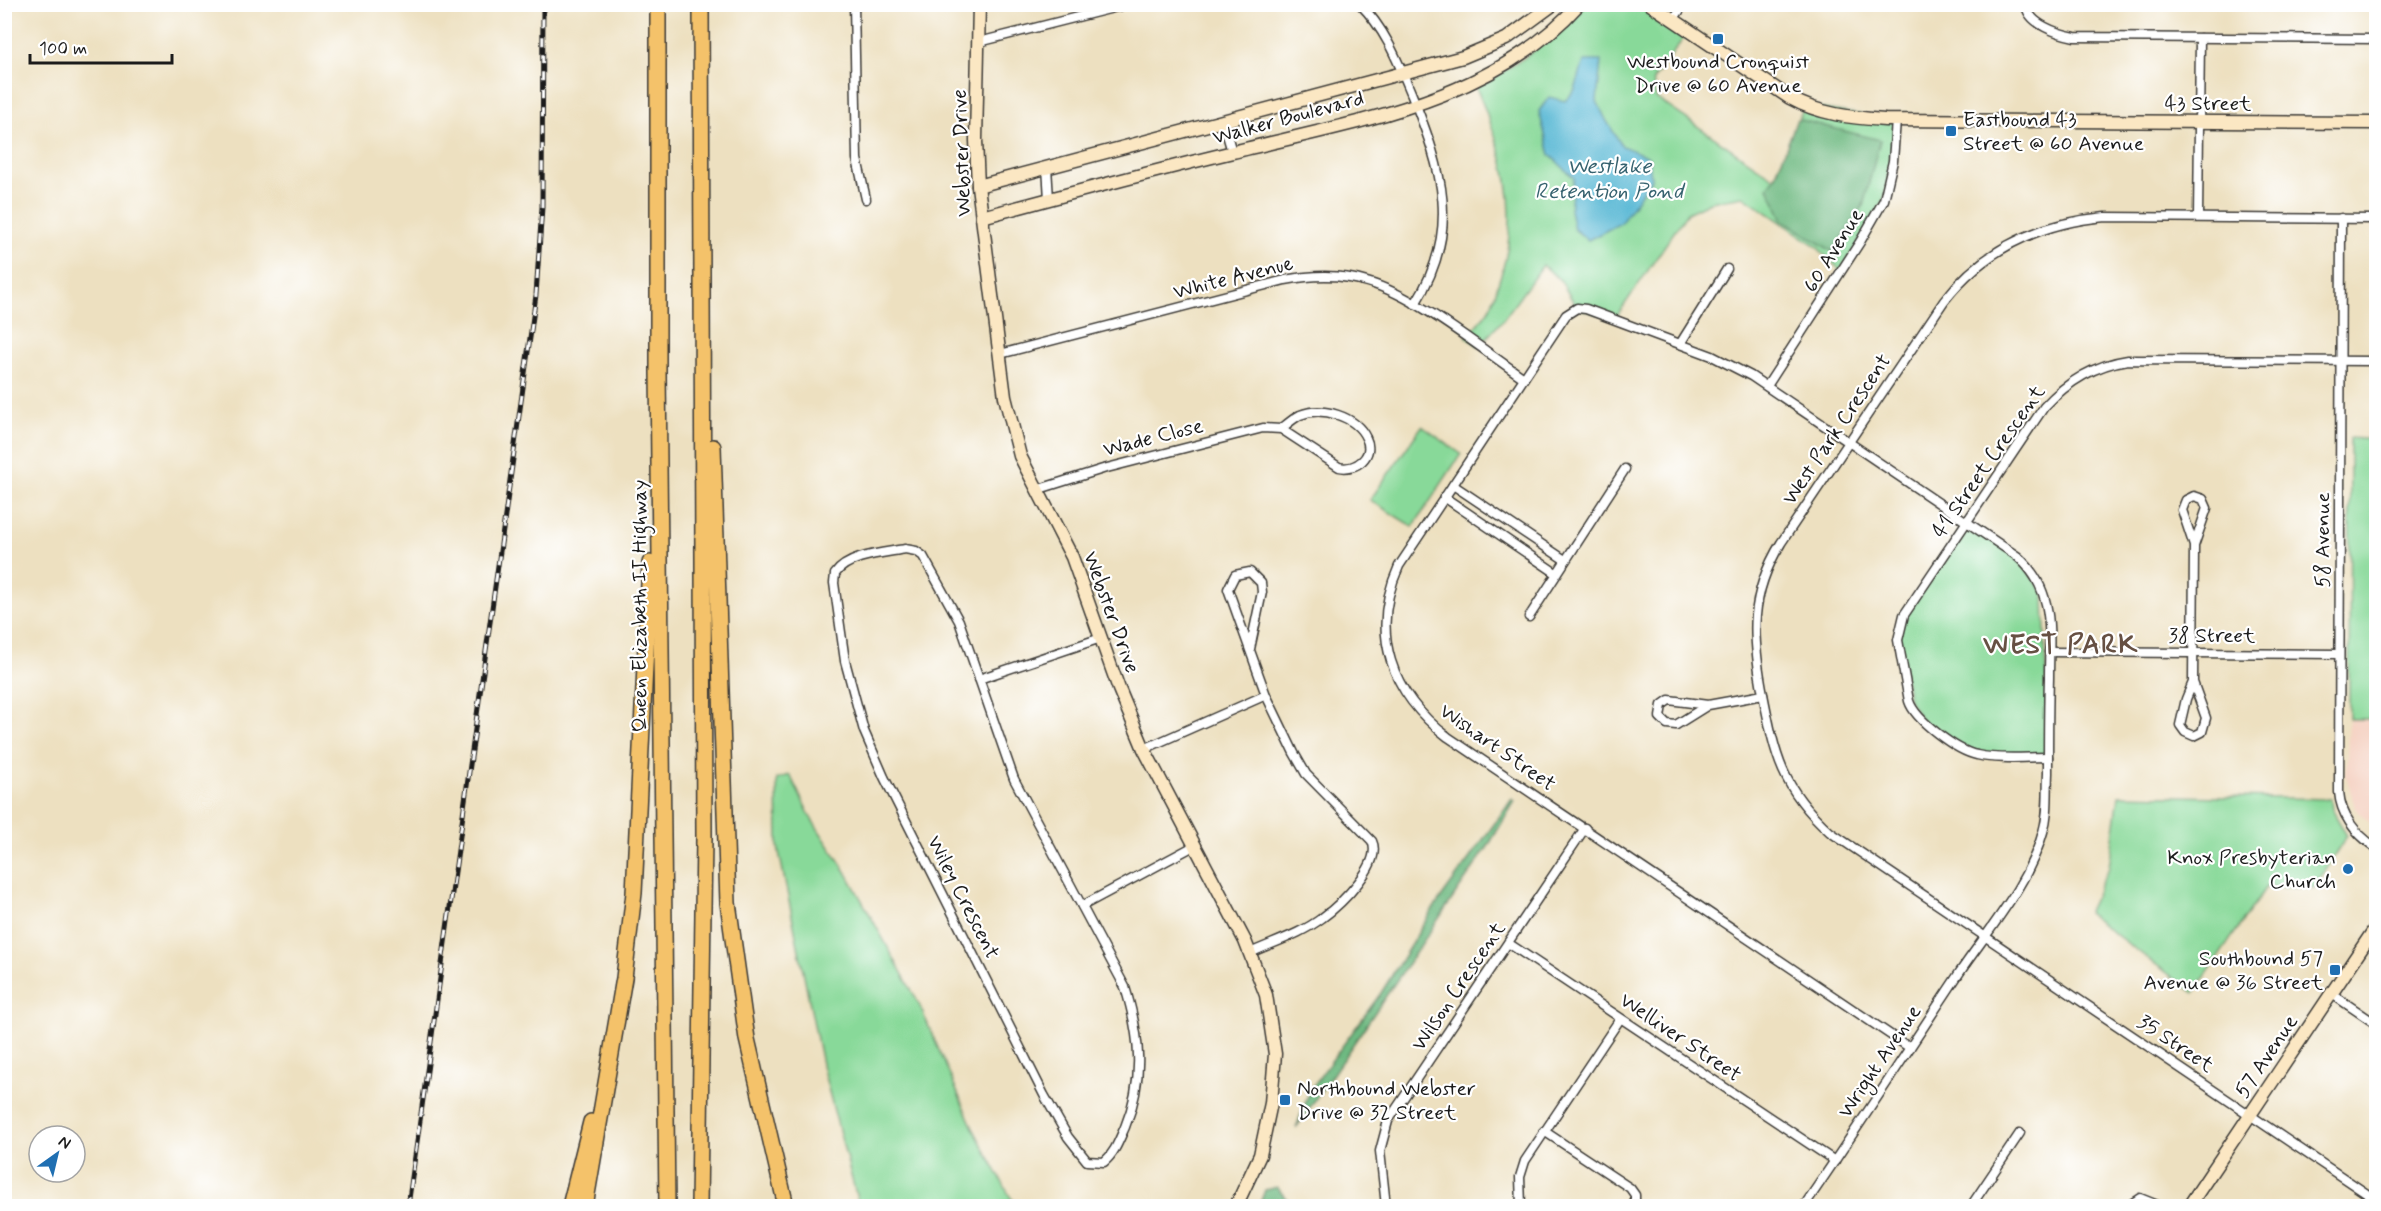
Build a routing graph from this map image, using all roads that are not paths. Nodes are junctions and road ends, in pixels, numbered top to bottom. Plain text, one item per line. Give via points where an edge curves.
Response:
1 (658, 4) edge
2 (701, 4) edge
3 (854, 4) edge
4 (979, 4) edge
5 (1129, 4) edge
6 (1360, 4) edge
7 (1554, 4) edge
8 (1579, 4) edge
9 (1650, 4) edge
10 (1684, 4) edge
11 (2026, 4) edge
12 (1115, 6) edge
13 (1673, 20) junction
14 (2200, 39) junction
15 (2376, 39) edge
16 (979, 42) junction
17 (1403, 74) junction
18 (1415, 104) junction
19 (1896, 120) junction
20 (1223, 121) junction
21 (2199, 122) junction
22 (2376, 123) edge
23 (1232, 152) junction
24 (1047, 167) junction
25 (978, 186) junction
26 (866, 199) dead end
27 (1049, 199) junction
28 (981, 217) junction
29 (2198, 217) junction
30 (2341, 218) junction
31 (2376, 219) edge
32 (1727, 269) dead end
33 (702, 279) junction
34 (1415, 304) junction
35 (1680, 344) junction
36 (1000, 354) junction
37 (2341, 360) junction
38 (2376, 361) edge
39 (658, 371) junction
40 (1524, 378) junction
41 (1767, 386) junction
42 (1281, 429) junction
43 (1849, 442) junction
44 (1626, 469) dead end
45 (1453, 485) junction
46 (1036, 490) junction
47 (1444, 497) junction
48 (1967, 522) junction
49 (2194, 546) junction
50 (1565, 560) junction
51 (1556, 573) junction
52 (1529, 617) dead end
53 (1101, 638) junction
54 (1250, 649) junction
55 (2049, 652) junction
56 (2194, 653) junction
57 (2339, 654) junction
58 (979, 679) junction
59 (2193, 682) junction
60 (1266, 695) junction
61 (1764, 695) junction
62 (1708, 705) junction
63 (1144, 749) junction
64 (2048, 757) junction
65 (1585, 828) junction
66 (1194, 846) junction
67 (2376, 848) edge
68 (1082, 906) junction
69 (2376, 927) edge
70 (1984, 936) junction
71 (1508, 943) junction
72 (1250, 953) junction
73 (2332, 994) junction
74 (1620, 1019) junction
75 (616, 1021) junction
76 (2376, 1024) edge
77 (1910, 1047) junction
78 (2250, 1115) junction
79 (1544, 1131) junction
80 (2020, 1133) dead end
81 (775, 1152) junction
82 (1835, 1161) junction
83 (2376, 1200) edge
84 (570, 1206) edge
85 (585, 1206) edge
86 (667, 1206) edge
87 (699, 1206) edge
88 (786, 1206) edge
89 (794, 1206) edge
90 (1236, 1206) edge
91 (1386, 1206) edge
92 (1521, 1206) edge
93 (1635, 1206) edge
94 (1804, 1206) edge
95 (1971, 1206) edge
96 (2128, 1206) edge
97 (2160, 1206) edge
98 (2189, 1206) edge

1 - 39 highway, Queen Elizabeth II Highway
2 - 33 highway
3 - 26 street via 857,159
4 - 16 street, Webster Drive
5 - 12 street
6 - 17 street via 1382,30
7 - 17 street, Walker Boulevard via 1496,45
8 - 18 street, Walker Boulevard via 1540,41 1497,70 1470,85
9 - 13 street, 43 Street
10 - 13 street
11 - 14 street via 2030,16 2059,33 2075,37
12 - 16 street
13 - 19 street, 43 Street via 1804,106 1843,116
14 - 15 street
14 - 21 street
16 - 25 street, Webster Drive
17 - 18 street
17 - 20 street, Walker Boulevard
18 - 23 street, Walker Boulevard
18 - 34 street via 1437,164 1444,206 1437,260
19 - 21 street, 43 Street
19 - 41 street, 60 Avenue via 1893,161 1884,200
20 - 23 street
20 - 24 street, Walker Boulevard
21 - 22 street, 43 Street
21 - 29 street
23 - 27 street, Walker Boulevard
24 - 25 street, Walker Boulevard
24 - 27 street
25 - 28 street, Webster Drive
27 - 28 street, Walker Boulevard
28 - 36 street, Webster Drive
29 - 30 street, West Park Crescent
29 - 43 street, West Park Crescent via 2085,219 2040,230 2007,246 1971,270 1952,290
30 - 31 street, West Park Crescent
30 - 37 street, 58 Avenue
32 - 35 street
33 - 81 highway via 711,362 728,903 747,1039
33 - 87 highway via 704,838
34 - 36 street, White Avenue via 1367,281 1301,277
34 - 40 street, White Avenue
35 - 40 street, Wishart Street via 1577,308 1566,315
35 - 41 street, Wishart Street via 1734,366
36 - 46 street, Webster Drive via 1012,429
37 - 38 street, 41 Street Crescent
37 - 48 street, 41 Street Crescent via 2140,359 2102,366 2075,379 2044,407
37 - 57 street, 58 Avenue
39 - 75 highway via 634,893
39 - 86 highway, Queen Elizabeth II Highway
40 - 45 street, Wishart Street
41 - 43 street, Wishart Street
42 - 42 street, Wade Close via 1339,467 1356,466 1368,450 1368,440 1361,430 1331,412 1300,415
42 - 46 street, Wade Close via 1250,431
43 - 48 street, Wishart Street
43 - 61 street, West Park Crescent via 1765,572 1754,632
44 - 50 street
45 - 47 street, Wishart Street
45 - 50 street
46 - 53 street, Webster Drive via 1072,557
47 - 51 street
47 - 65 street, Wishart Street via 1404,557 1390,590 1385,631 1395,674 1408,698 1434,727
48 - 55 street, Wishart Street via 2017,556 2040,582 2049,612
48 - 64 street, 41 Street Crescent via 1899,627 1911,709 1924,723 1975,755
49 - 49 street via 2207,508 2203,500 2194,496 2186,500 2182,510
49 - 56 street
50 - 51 street
51 - 52 street
53 - 58 street
53 - 63 street, Webster Drive
54 - 54 street via 1262,592 1261,583 1250,572 1235,575 1228,589
54 - 60 street
55 - 56 street, 38 Street
55 - 64 street, Wright Avenue
56 - 57 street, 38 Street
56 - 59 street
57 - 67 street, 58 Avenue via 2339,800 2352,827
58 - 68 street, Wiley Crescent via 1014,779
58 - 68 street, Wiley Crescent via 959,621 920,553 905,549 839,567 834,583 845,661 864,731 1048,1103 1068,1137 1087,1161 1095,1163 1110,1157 1134,1104 1140,1050 1125,987
59 - 59 street via 2180,725 2194,736 2202,732 2206,718
60 - 63 street
60 - 72 street via 1306,774 1372,841 1375,857 1322,918
61 - 62 street
61 - 70 street, West Park Crescent via 1779,763 1799,799 1820,823
62 - 62 street via 1669,700 1662,705 1660,717 1666,724 1676,725
63 - 66 street, Webster Drive
64 - 70 street, Wright Avenue via 2047,812 2040,843 2024,876
65 - 71 street, Wilson Crescent
65 - 77 street, Wishart Street
66 - 68 street
66 - 72 street, Webster Drive
69 - 73 street, 57 Avenue
70 - 77 street, Wright Avenue
70 - 78 street, 35 Street
71 - 74 street, Welliver Street
71 - 91 street, Wilson Crescent via 1384,1129 1380,1151
72 - 90 street, Webster Drive via 1271,1021 1274,1084 1260,1155
73 - 76 street
73 - 78 street, 57 Avenue
74 - 79 street
74 - 82 street, Welliver Street
75 - 84 highway
75 - 85 highway
77 - 82 street, Wright Avenue
78 - 83 street, 35 Street
78 - 98 street, 57 Avenue
79 - 92 street via 1522,1168
79 - 93 street via 1630,1188
80 - 95 street
81 - 88 highway
81 - 89 highway
82 - 94 street, Wright Avenue
96 - 97 street via 2140,1198

